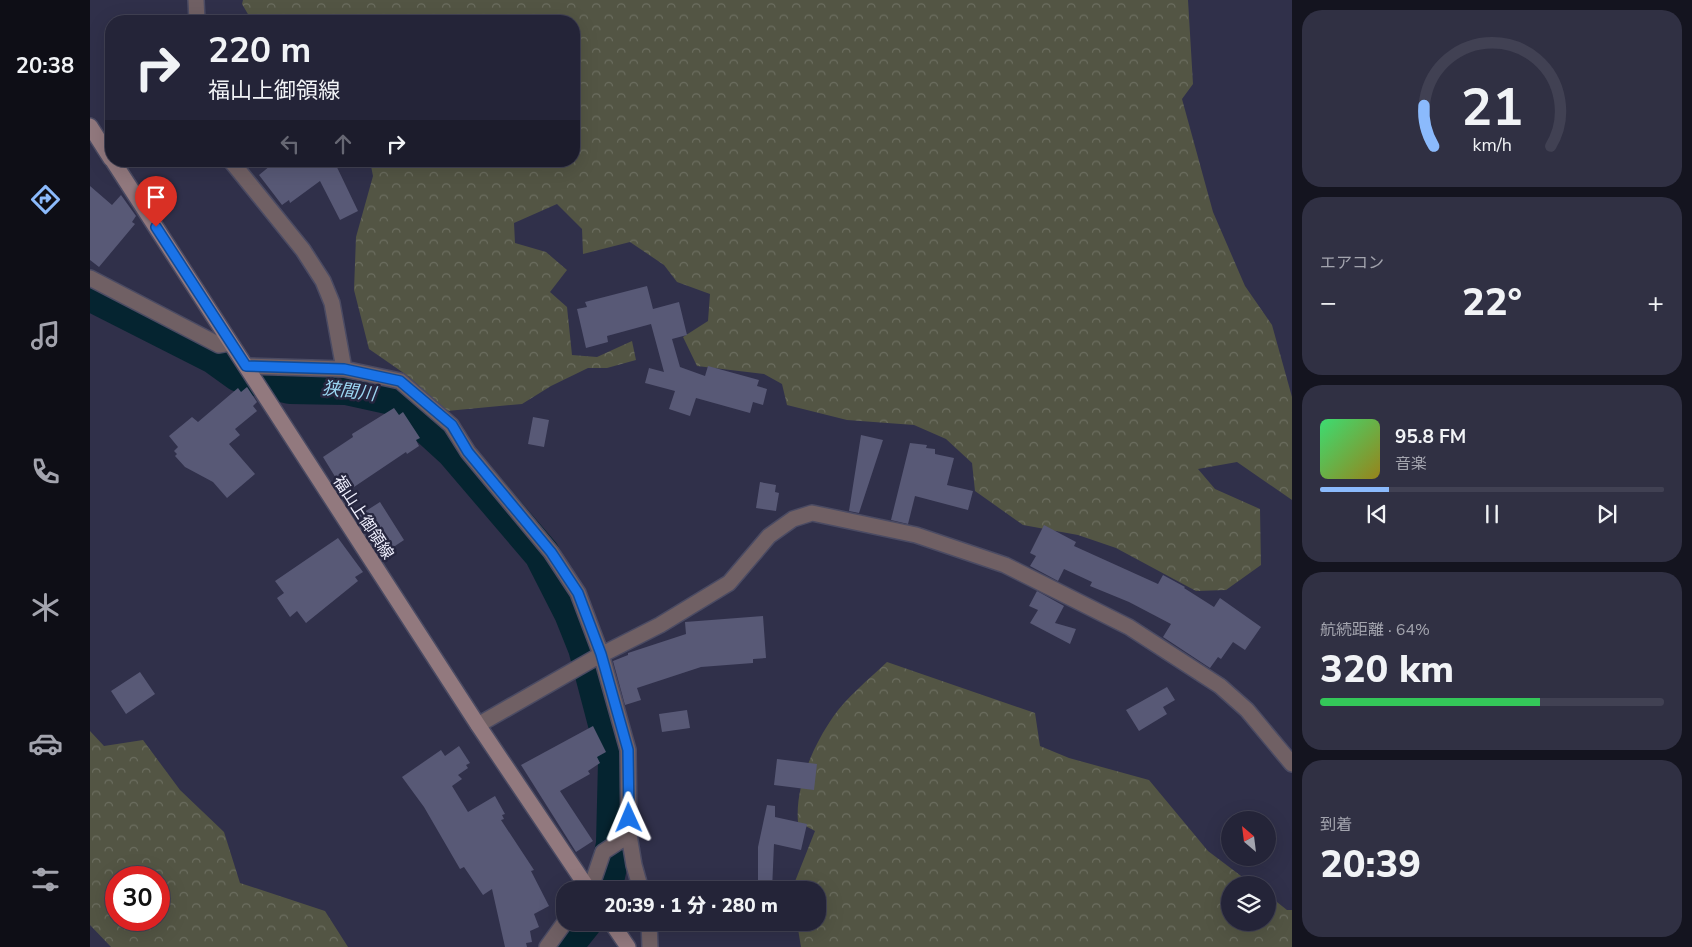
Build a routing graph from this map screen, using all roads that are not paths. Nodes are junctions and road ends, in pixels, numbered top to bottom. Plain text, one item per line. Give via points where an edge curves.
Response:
1 (196, 0) edge
2 (197, 15) edge
3 (90, 126) edge
4 (105, 149) edge
5 (117, 167) edge
6 (236, 167) edge
7 (90, 278) edge
8 (230, 343) junction
9 (247, 368) junction
10 (344, 369) junction
11 (598, 656) junction
12 (478, 725) junction
13 (1292, 764) edge
14 (629, 835) junction
15 (583, 881) edge
16 (592, 881) edge
17 (638, 881) edge
18 (559, 931) edge
19 (617, 931) edge
20 (649, 931) edge
21 (547, 947) edge
22 (628, 947) edge
23 (650, 947) edge

1 - 2 street
3 - 4 main road, 福山上御領線
5 - 8 main road, 福山上御領線
6 - 10 street via 323,281 332,303
7 - 8 street via 219,345
8 - 9 main road, 福山上御領線
9 - 10 street
9 - 12 main road, 福山上御領線
10 - 11 street via 400,381 452,425 468,452 551,552 578,593
11 - 12 street
11 - 13 street via 729,583 768,536 793,519 812,513 916,535 1005,566 1129,627 1220,686 1247,710
11 - 14 street via 628,750
12 - 15 main road, 福山上御領線
14 - 16 street via 603,852
14 - 17 street
18 - 21 street
19 - 22 main road
20 - 23 street

